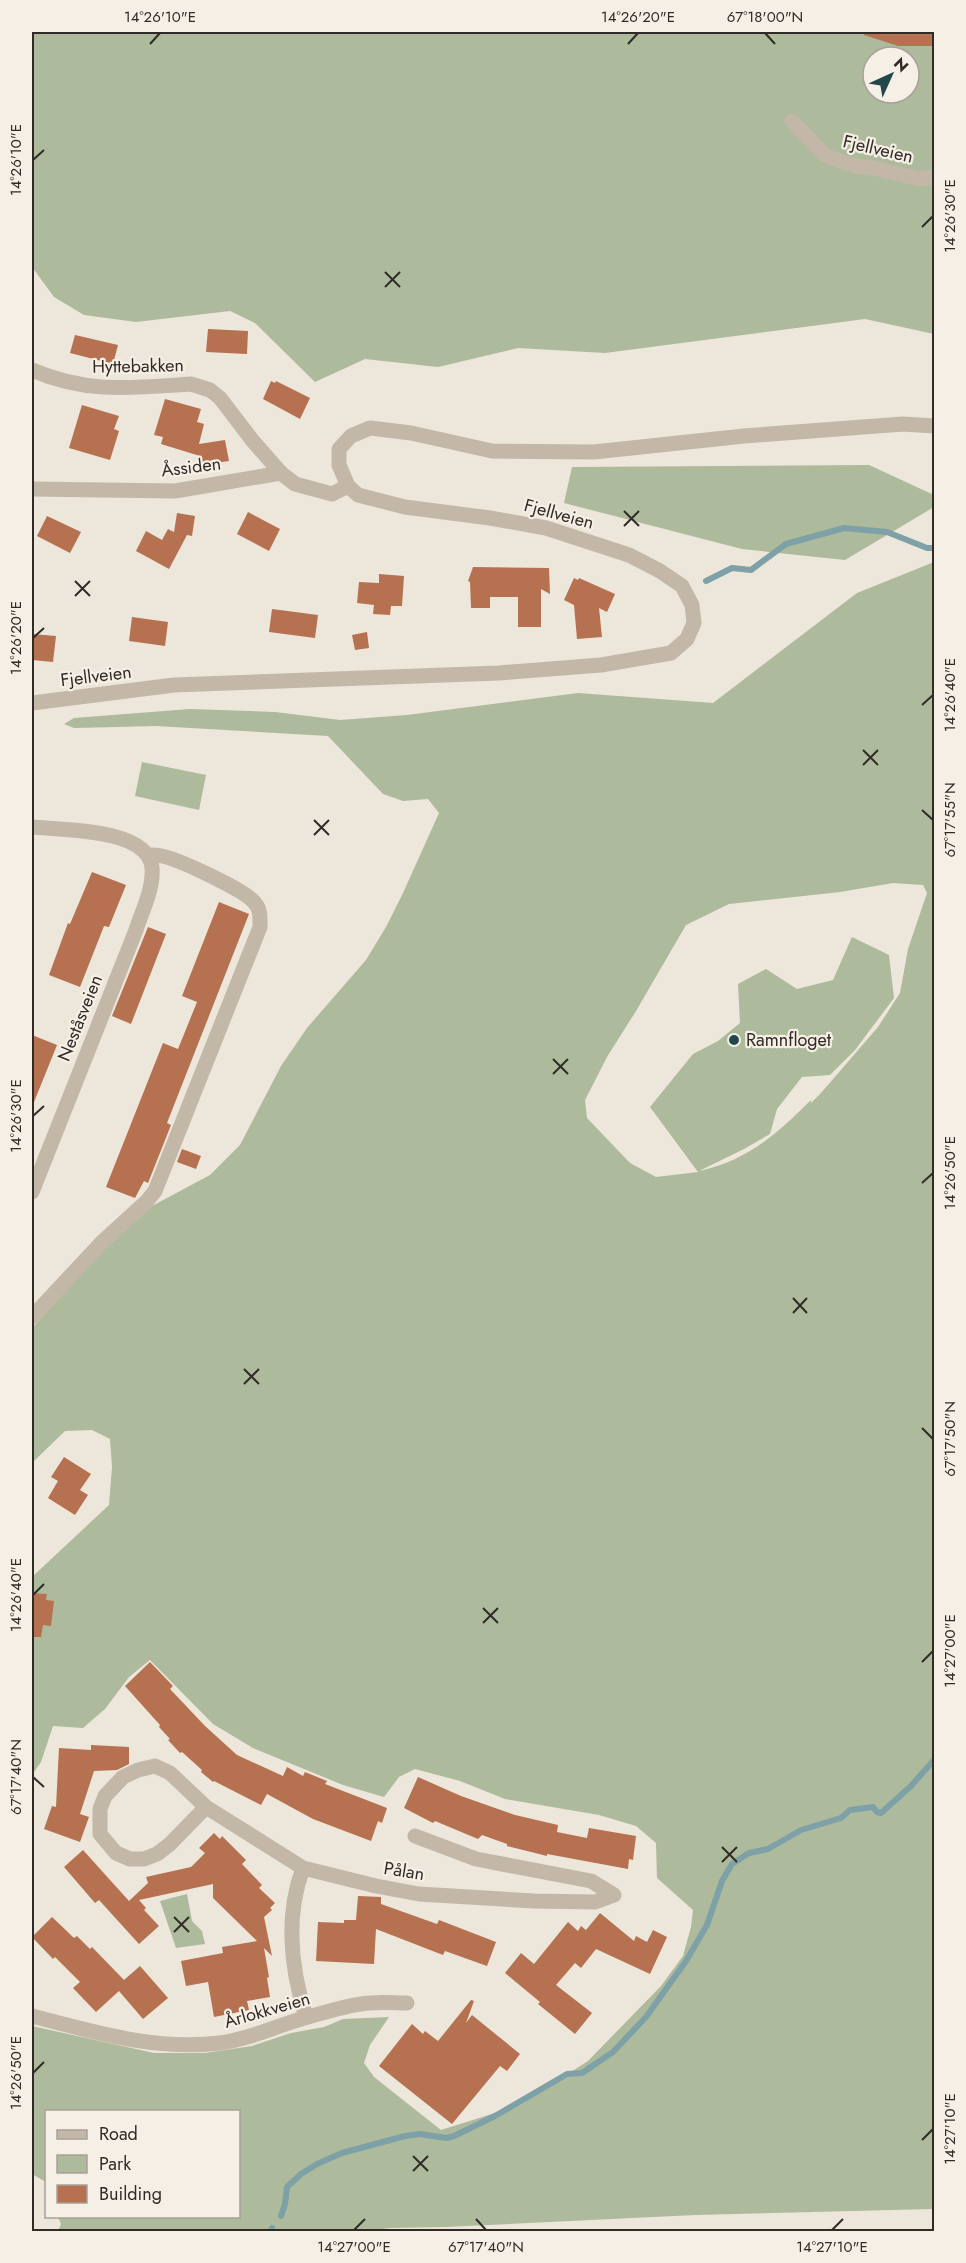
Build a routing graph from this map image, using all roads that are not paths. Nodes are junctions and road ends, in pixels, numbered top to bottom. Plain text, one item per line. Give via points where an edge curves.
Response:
1 (792, 121) dead end
2 (934, 177) edge
3 (32, 370) edge
4 (934, 426) edge
5 (281, 473) junction
6 (348, 486) junction
7 (32, 489) edge
8 (32, 703) edge
9 (32, 827) edge
10 (148, 855) junction
11 (32, 1192) edge
12 (32, 1317) edge
13 (206, 1807) junction
14 (415, 1836) dead end
15 (303, 1868) junction
16 (407, 2003) dead end
17 (32, 2016) edge
18 (306, 2018) junction

1 - 2 street, Fjellveien via 826,156 920,179
3 - 5 street, Hyttebakken via 55,380 116,390 200,386 220,398
4 - 6 street via 903,424 756,435 594,452 492,451 370,428 351,435 339,449 339,465
5 - 6 street via 295,484 332,494
5 - 7 street, Åssiden via 175,491
6 - 8 street, Fjellveien via 358,495 405,507 546,528 629,555 682,586 692,605 694,623 687,639 671,653 601,665 174,686
9 - 10 street via 116,836
10 - 11 street, Neståsveien via 152,873 149,891
10 - 12 street via 176,860 253,900 260,913 260,927 155,1191
13 - 13 street, Pålan via 170,1845 144,1859 116,1853 100,1834 100,1809 105,1796 118,1781 138,1770 155,1766 170,1773
13 - 15 street, Pålan
14 - 15 street, Pålan via 476,1859 591,1881 614,1895 585,1902 419,1894
15 - 18 street via 295,1894 291,1945
16 - 18 street, Årlokkveien via 368,2003
17 - 18 street, Årlokkveien via 129,2040 185,2045 255,2036

